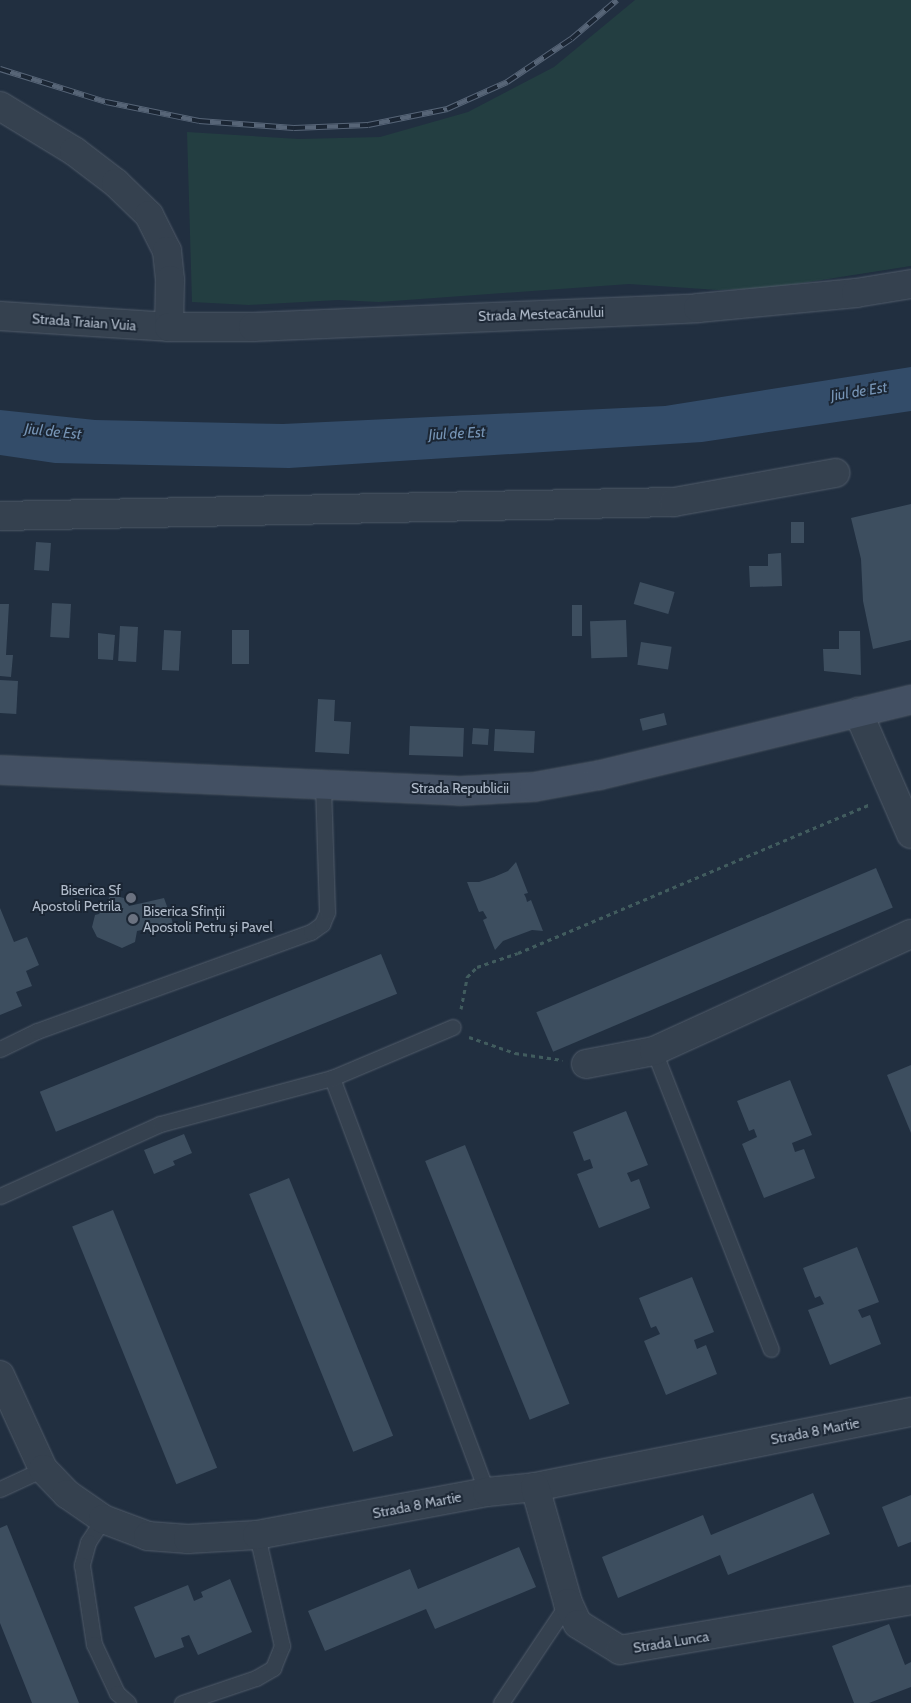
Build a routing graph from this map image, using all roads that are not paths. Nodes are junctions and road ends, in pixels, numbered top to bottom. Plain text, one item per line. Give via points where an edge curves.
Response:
1 (0, 106) edge
2 (911, 284) edge
3 (0, 316) edge
4 (169, 326) junction
5 (835, 473) dead end
6 (0, 516) edge
7 (911, 700) edge
8 (858, 712) junction
9 (0, 770) edge
10 (323, 786) junction
11 (911, 834) edge
12 (911, 934) edge
13 (453, 1027) road end
14 (0, 1049) edge
15 (654, 1051) junction
16 (586, 1064) road end
17 (332, 1078) junction
18 (0, 1196) edge
19 (771, 1349) dead end
20 (0, 1375) edge
21 (911, 1412) edge
22 (43, 1469) junction
23 (535, 1487) junction
24 (0, 1489) edge
25 (487, 1492) junction
26 (102, 1518) junction
27 (256, 1535) junction
28 (911, 1600) edge
29 (568, 1603) junction
30 (128, 1703) edge
31 (182, 1703) edge
32 (501, 1703) edge

1 - 4 street via 74,151 116,183 149,215 167,251
2 - 4 street, Strada Mesteacănului via 856,293 698,308 253,327
3 - 4 street, Strada Traian Vuia
5 - 6 street via 674,502
7 - 8 main road, Strada Republicii
8 - 10 main road, Strada Republicii via 600,775 534,787 460,791
8 - 11 street
9 - 10 main road, Strada Republicii
10 - 14 lane via 326,912 322,924 311,932 37,1031
12 - 15 street
13 - 17 lane
15 - 16 street
15 - 19 lane
17 - 18 lane via 160,1124
17 - 25 lane
20 - 22 street, Strada 8 Martie
21 - 23 street, Strada 8 Martie
22 - 24 lane
22 - 26 street, Strada 8 Martie via 67,1494
23 - 25 street, Strada 8 Martie
23 - 29 street, Strada Lunca
25 - 27 street, Strada 8 Martie
26 - 27 street, Strada 8 Martie via 148,1536 188,1539
26 - 30 lane via 88,1542 82,1565 94,1644 117,1693
27 - 31 lane via 282,1646 273,1668 256,1678
28 - 29 street, Strada Lunca via 620,1650 578,1624
29 - 32 lane

